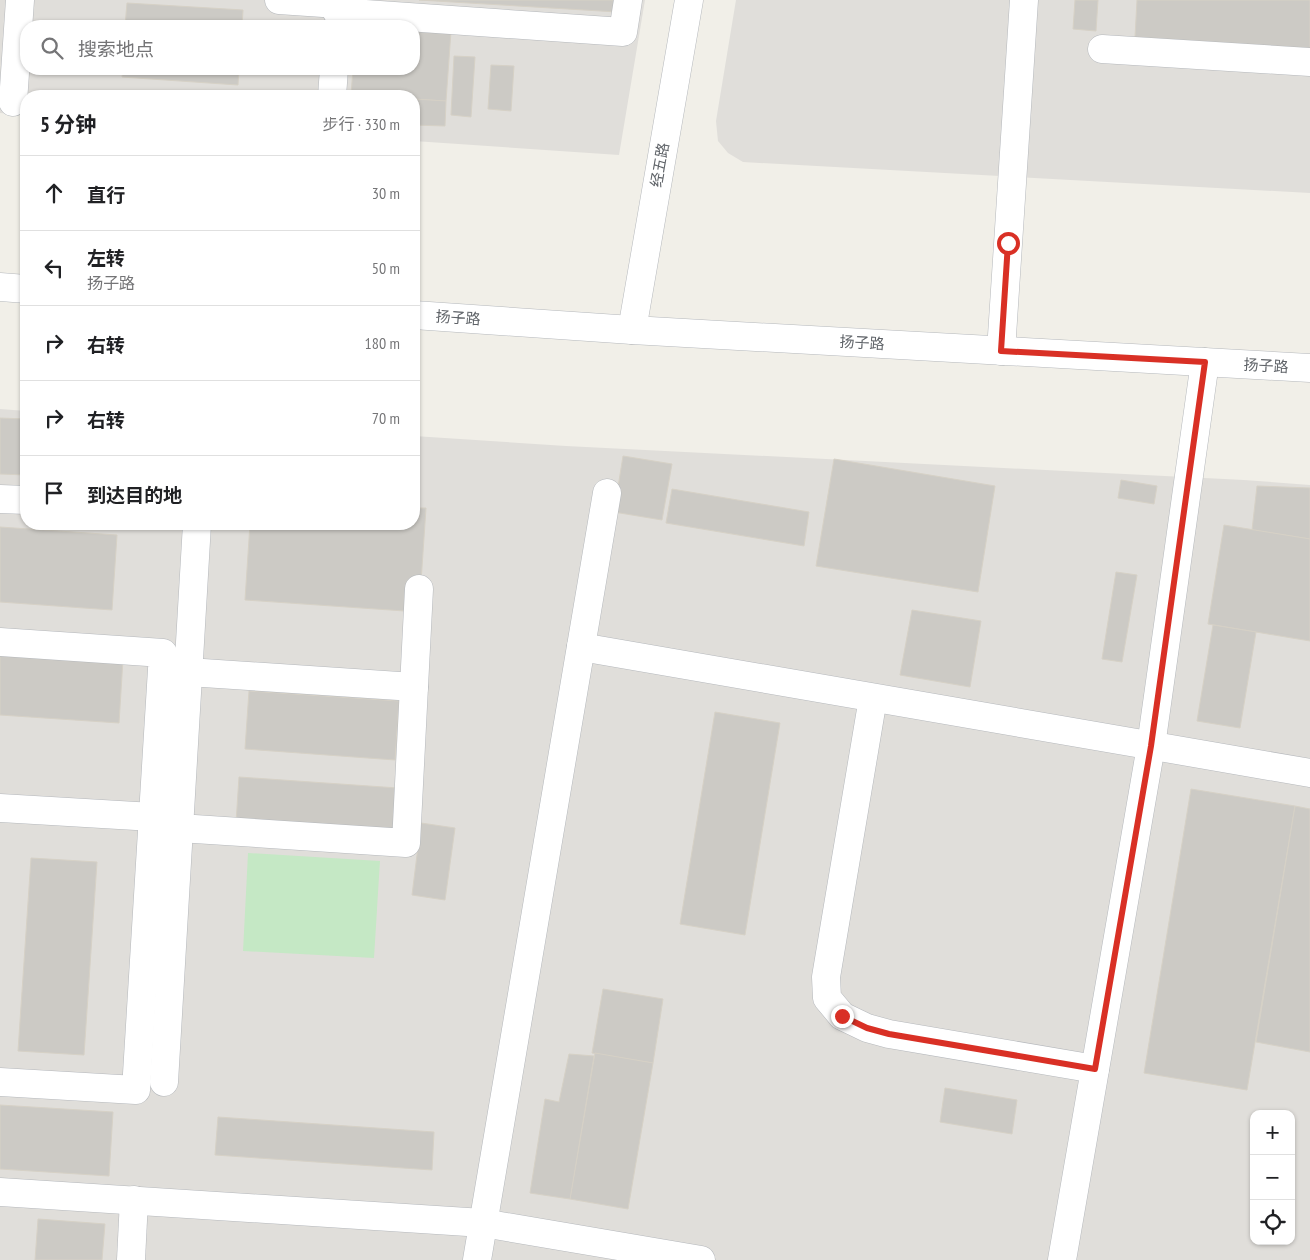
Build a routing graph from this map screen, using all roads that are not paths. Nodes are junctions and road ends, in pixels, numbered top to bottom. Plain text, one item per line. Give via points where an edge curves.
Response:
1 (20, 0) edge
2 (279, 0) edge
3 (628, 0) edge
4 (689, 0) edge
5 (1024, 0) edge
6 (337, 10) edge
7 (1102, 49) dead end
8 (1310, 62) edge
9 (334, 75) edge
10 (332, 90) edge
11 (13, 102) edge
12 (0, 287) edge
13 (20, 289) edge
14 (420, 315) edge
15 (632, 330) junction
16 (1001, 351) junction
17 (1205, 362) junction
18 (1310, 368) edge
19 (607, 493) dead end
20 (0, 499) edge
21 (20, 500) edge
22 (197, 530) edge
23 (419, 589) dead end
24 (0, 642) edge
25 (581, 647) junction
26 (188, 672) junction
27 (414, 687) junction
28 (873, 698) junction
29 (1151, 746) junction
30 (1310, 774) edge
31 (0, 808) edge
32 (153, 817) junction
33 (179, 828) junction
34 (1095, 1069) junction
35 (0, 1082) edge
36 (164, 1082) dead end
37 (0, 1192) edge
38 (134, 1200) junction
39 (483, 1223) junction
40 (131, 1260) edge
41 (477, 1260) edge
42 (701, 1260) edge
43 (1062, 1260) edge

1 - 11 street
2 - 6 street
3 - 6 street via 623,32
4 - 15 street, 经五路
5 - 16 street
7 - 8 street
9 - 10 street
12 - 13 street
14 - 15 street, 扬子路
15 - 16 street, 扬子路
16 - 17 street, 扬子路
17 - 18 street, 扬子路
17 - 29 street
19 - 25 street
20 - 21 street
22 - 26 street
23 - 27 street
24 - 32 street via 164,653
25 - 28 street
25 - 39 street
26 - 27 street
26 - 33 street
27 - 33 street via 406,843
28 - 29 street
28 - 34 street via 826,977 827,998 842,1016 889,1034
29 - 30 street
29 - 34 street
31 - 32 street
32 - 35 street via 136,1090
33 - 36 street
34 - 43 street
37 - 38 street
38 - 39 street
38 - 40 street
39 - 41 street
39 - 42 street

